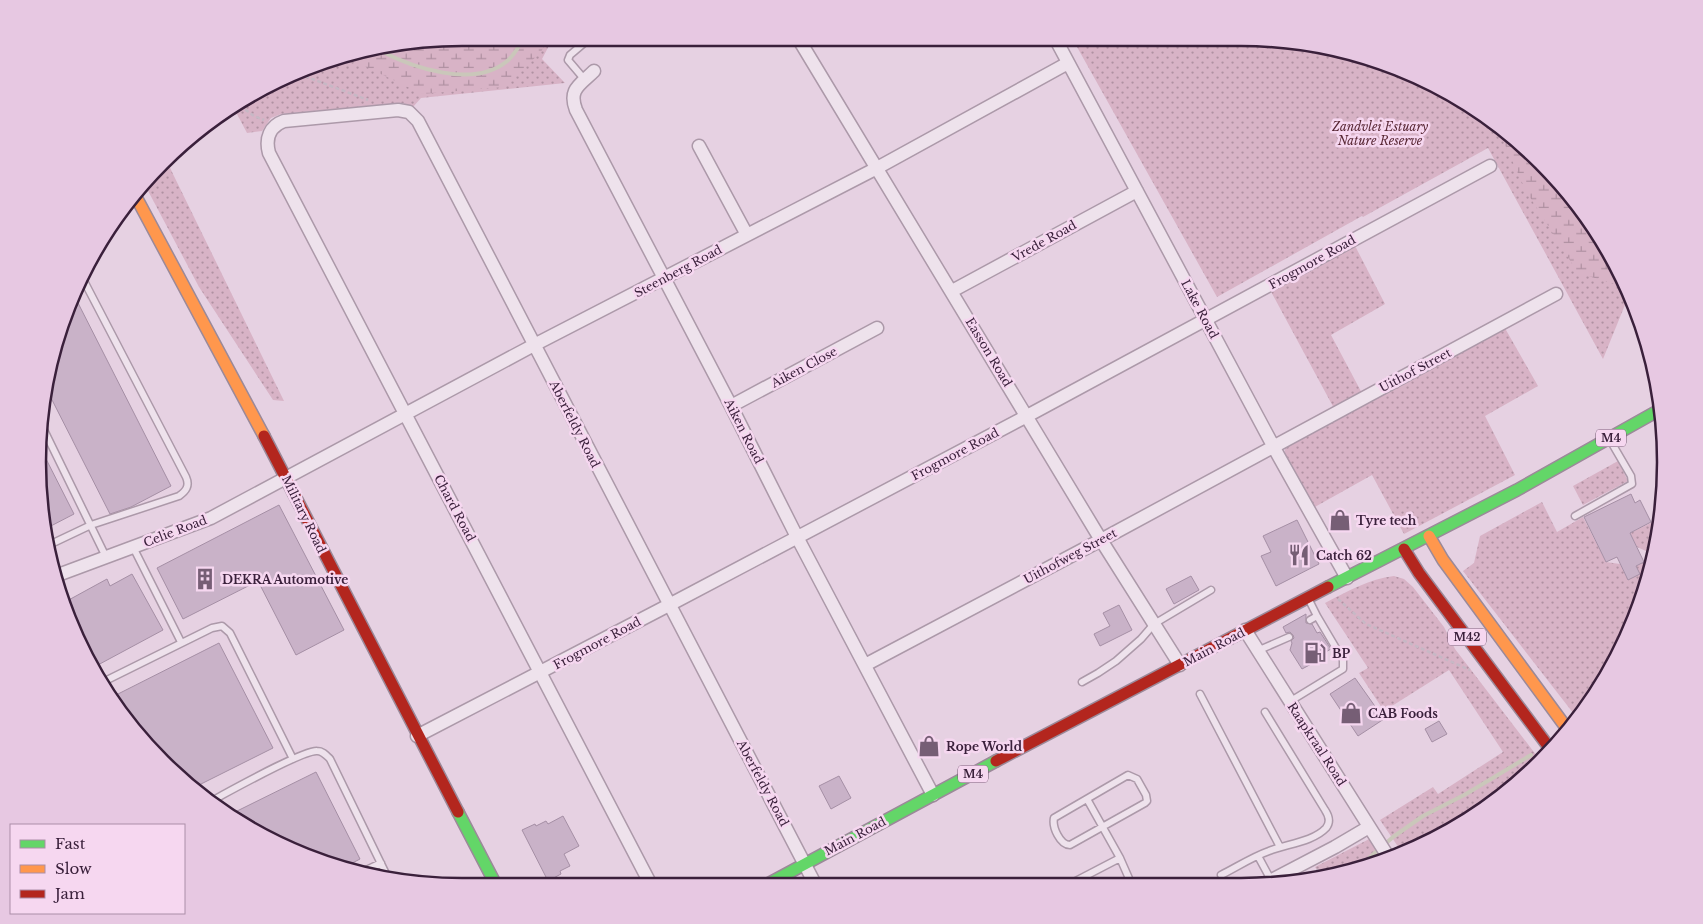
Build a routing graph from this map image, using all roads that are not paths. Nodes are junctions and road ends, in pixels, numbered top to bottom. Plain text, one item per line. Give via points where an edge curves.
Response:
1 (580, 46) edge
2 (807, 46) edge
3 (1059, 46) edge
4 (1068, 63) junction
5 (590, 76) joint
6 (274, 127) joint
7 (699, 146) dead end
8 (1490, 166) dead end
9 (877, 168) junction
10 (1137, 191) junction
11 (138, 201) edge
12 (747, 235) junction
13 (663, 279) junction
14 (86, 285) edge
15 (952, 292) junction
16 (1556, 294) dead end
17 (1205, 319) junction
18 (877, 328) dead end
19 (534, 345) junction
20 (731, 406) junction
21 (406, 413) junction
22 (1654, 414) edge
23 (1027, 416) junction
24 (47, 436) edge
25 (1609, 439) junction
26 (1273, 446) junction
27 (286, 477) junction
28 (1575, 516) dead end
29 (91, 525) junction
30 (1429, 536) junction
31 (797, 537) junction
32 (1101, 540) junction
33 (54, 543) edge
34 (133, 547) junction
35 (1404, 549) junction
36 (106, 557) junction
37 (61, 574) edge
38 (1347, 578) junction
39 (1211, 590) dead end
40 (1308, 598) junction
41 (669, 605) junction
42 (1317, 616) junction
43 (1310, 620) dead end
44 (1154, 624) junction
45 (1245, 630) junction
46 (1289, 637) dead end
47 (181, 642) junction
48 (1257, 651) junction
49 (865, 665) junction
50 (1180, 665) junction
51 (541, 672) junction
52 (108, 680) edge
53 (1082, 682) dead end
54 (1200, 694) dead end
55 (1289, 702) junction
56 (1265, 712) dead end
57 (1564, 724) edge
58 (417, 736) junction
59 (1546, 744) edge
60 (293, 759) junction
61 (933, 795) junction
62 (218, 798) edge
63 (1087, 799) junction
64 (1102, 827) junction
65 (1372, 831) junction
66 (1280, 847) junction
67 (1385, 852) edge
68 (1258, 856) junction
69 (1120, 858) junction
70 (381, 863) junction
71 (805, 864) junction
72 (371, 868) edge
73 (385, 871) edge
74 (1221, 875) dead end
75 (1278, 876) edge
76 (1266, 877) edge
77 (492, 878) edge
78 (647, 878) edge
79 (779, 878) edge
80 (813, 878) edge
81 (1082, 878) edge
82 (1129, 878) edge

1 - 5 lane via 568,60
2 - 9 street, Easson Road
3 - 4 street, Lake Road
4 - 9 street, Steenberg Road
4 - 10 street, Lake Road
5 - 13 street, Aiken Road via 573,95 576,110
6 - 19 street, Aberfeldy Road via 284,121 398,110 412,114
6 - 21 street, Chard Road via 268,136 269,153
7 - 12 street
8 - 17 street, Frogmore Road
9 - 12 street, Steenberg Road
9 - 15 street, Easson Road
10 - 15 street, Vrede Road
10 - 17 street, Lake Road
11 - 27 main road, Military Road
12 - 13 street, Steenberg Road
13 - 19 street, Steenberg Road
13 - 20 street, Aiken Road
14 - 29 lane via 188,484 179,496
15 - 23 street, Easson Road
16 - 26 street, Uithof Street
17 - 23 street, Frogmore Road
17 - 26 street, Lake Road
18 - 20 street, Aiken Close
19 - 21 street, Steenberg Road
19 - 41 street, Aberfeldy Road
20 - 31 street, Aiken Road
21 - 27 street, Steenberg Road
21 - 51 street, Chard Road
22 - 25 main road, Main Road / M4
23 - 31 street, Frogmore Road
23 - 32 street, Easson Road
24 - 29 lane
25 - 28 lane via 1631,476 1632,484
25 - 30 main road, Main Road / M4
26 - 32 street, Uithofweg Street
26 - 38 street, Lake Road
27 - 34 street, Celie Road via 211,518
27 - 58 main road, Military Road
29 - 33 lane
29 - 36 lane
30 - 35 main road, Main Road / M4
30 - 57 main road, M42 via 1443,560
31 - 41 street, Frogmore Road
31 - 49 street, Aiken Road
32 - 44 street, Easson Road
32 - 49 street, Uithofweg Street
34 - 36 street, Celie Road
34 - 47 lane
35 - 38 main road, Main Road / M4
35 - 59 main road, M42
36 - 37 street, Celie Road
38 - 40 main road, Main Road / M4
39 - 44 lane
40 - 42 lane
40 - 45 main road, Main Road / M4
41 - 51 street, Frogmore Road
41 - 71 street, Aberfeldy Road
42 - 43 lane
42 - 55 lane via 1342,660 1343,669
44 - 50 street, Easson Road
44 - 53 lane via 1116,661
45 - 48 street, Raapkraal Road
45 - 50 main road, Main Road / M4
46 - 48 lane
47 - 52 lane
47 - 60 lane via 216,626 227,628
48 - 55 street, Raapkraal Road
49 - 61 street, Aiken Road
50 - 61 main road, Main Road / M4
51 - 58 street, Frogmore Road
51 - 78 street, Chard Road
54 - 66 lane
55 - 65 street, Raapkraal Road
56 - 66 lane via 1329,821 1324,830 1288,847
58 - 77 main road, Military Road
60 - 62 lane
60 - 70 lane via 316,750 326,754
61 - 71 main road, Main Road / M4
63 - 64 lane
63 - 64 lane via 1054,818 1053,823 1062,842 1070,845
63 - 64 lane via 1128,775 1137,778 1147,801
64 - 69 lane
65 - 67 street, Raapkraal Road
65 - 75 street
66 - 68 lane
68 - 74 lane
68 - 76 lane
69 - 81 lane
69 - 82 lane
70 - 72 lane
70 - 73 lane
71 - 79 main road, Main Road / M4
71 - 80 street, Aberfeldy Road

